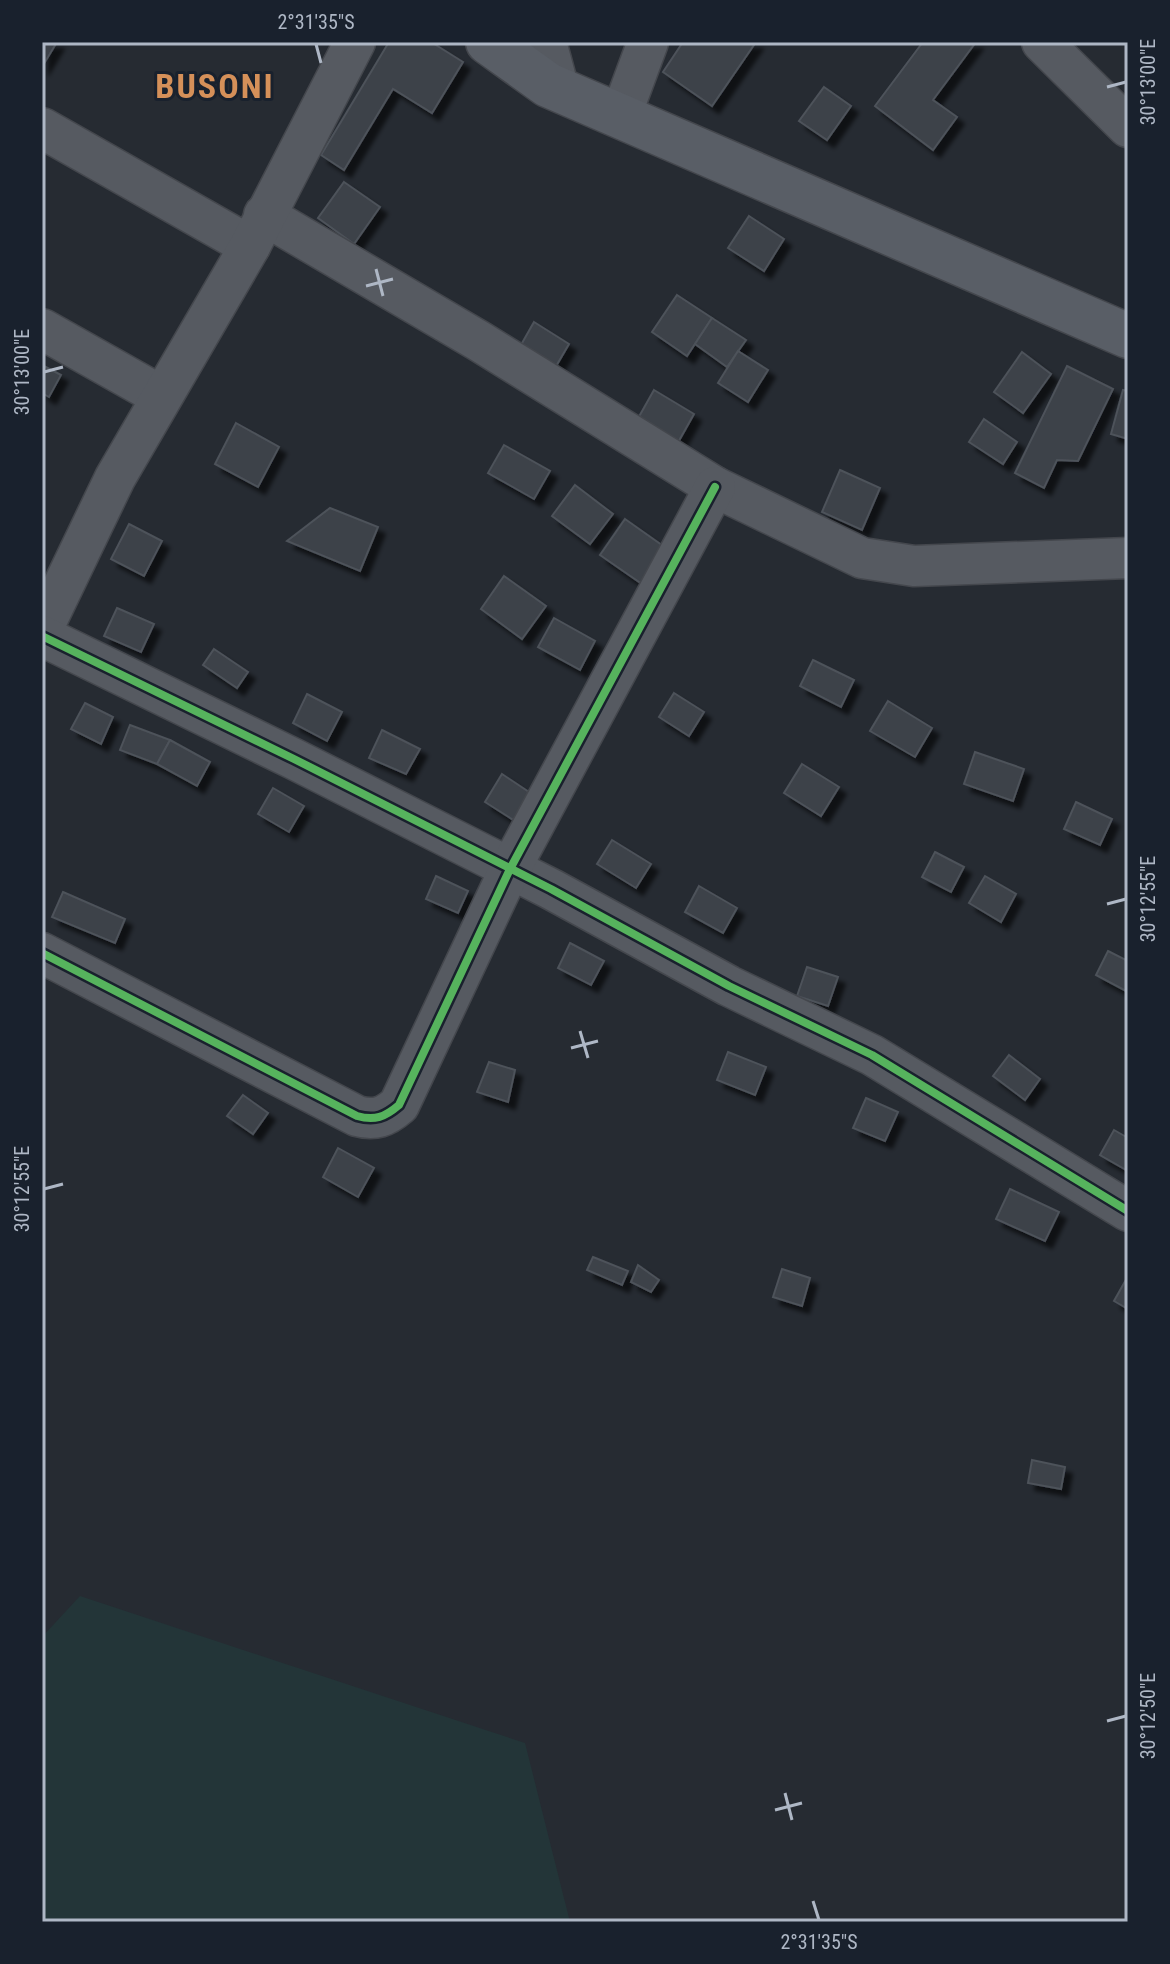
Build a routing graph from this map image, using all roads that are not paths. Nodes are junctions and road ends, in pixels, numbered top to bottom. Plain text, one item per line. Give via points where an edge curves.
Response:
1 (355, 42) edge
2 (488, 42) edge
3 (546, 42) edge
4 (648, 42) edge
5 (1042, 42) edge
6 (559, 90) junction
7 (621, 115) junction
8 (1128, 127) edge
9 (42, 128) edge
10 (257, 230) junction
11 (42, 329) edge
12 (1128, 336) edge
13 (161, 396) junction
14 (715, 487) junction
15 (1128, 558) edge
16 (42, 633) edge
17 (510, 869) junction
18 (42, 953) edge
19 (1128, 1211) edge

1 - 10 street
2 - 6 street
3 - 6 street
4 - 7 street
5 - 8 street
6 - 7 street
7 - 12 street
9 - 10 street
10 - 13 street
10 - 14 street via 479,341
11 - 13 street
13 - 16 street via 115,478
14 - 15 street via 862,558 914,566
14 - 17 street
16 - 17 street
17 - 18 street via 399,1105 371,1120
17 - 19 street via 872,1055

